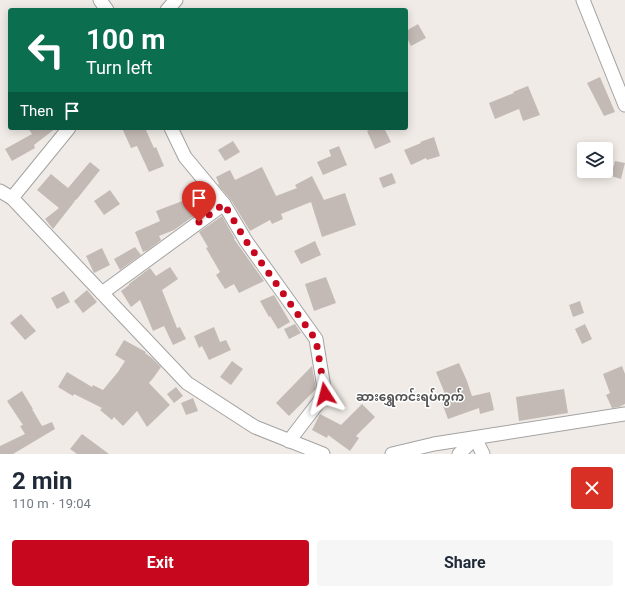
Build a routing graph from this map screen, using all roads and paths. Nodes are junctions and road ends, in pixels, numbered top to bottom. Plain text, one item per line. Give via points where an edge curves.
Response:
1 (176, 0) edge
2 (583, 0) edge
3 (169, 8) edge
4 (625, 105) edge
5 (67, 130) edge
6 (172, 130) edge
7 (0, 191) edge
8 (12, 198) junction
9 (224, 204) junction
10 (102, 293) junction
11 (625, 414) edge
12 (475, 438) junction
13 (289, 441) junction
14 (323, 454) edge
15 (392, 454) edge
16 (459, 454) edge
17 (483, 454) edge

1 - 3 street
2 - 4 street
5 - 8 street
6 - 9 street via 185,157
7 - 8 street
8 - 10 street
9 - 10 street
9 - 13 street via 246,241 316,340 325,394
10 - 13 street via 187,383 255,427
11 - 12 street
12 - 15 street
12 - 16 street
12 - 17 street
13 - 14 street

